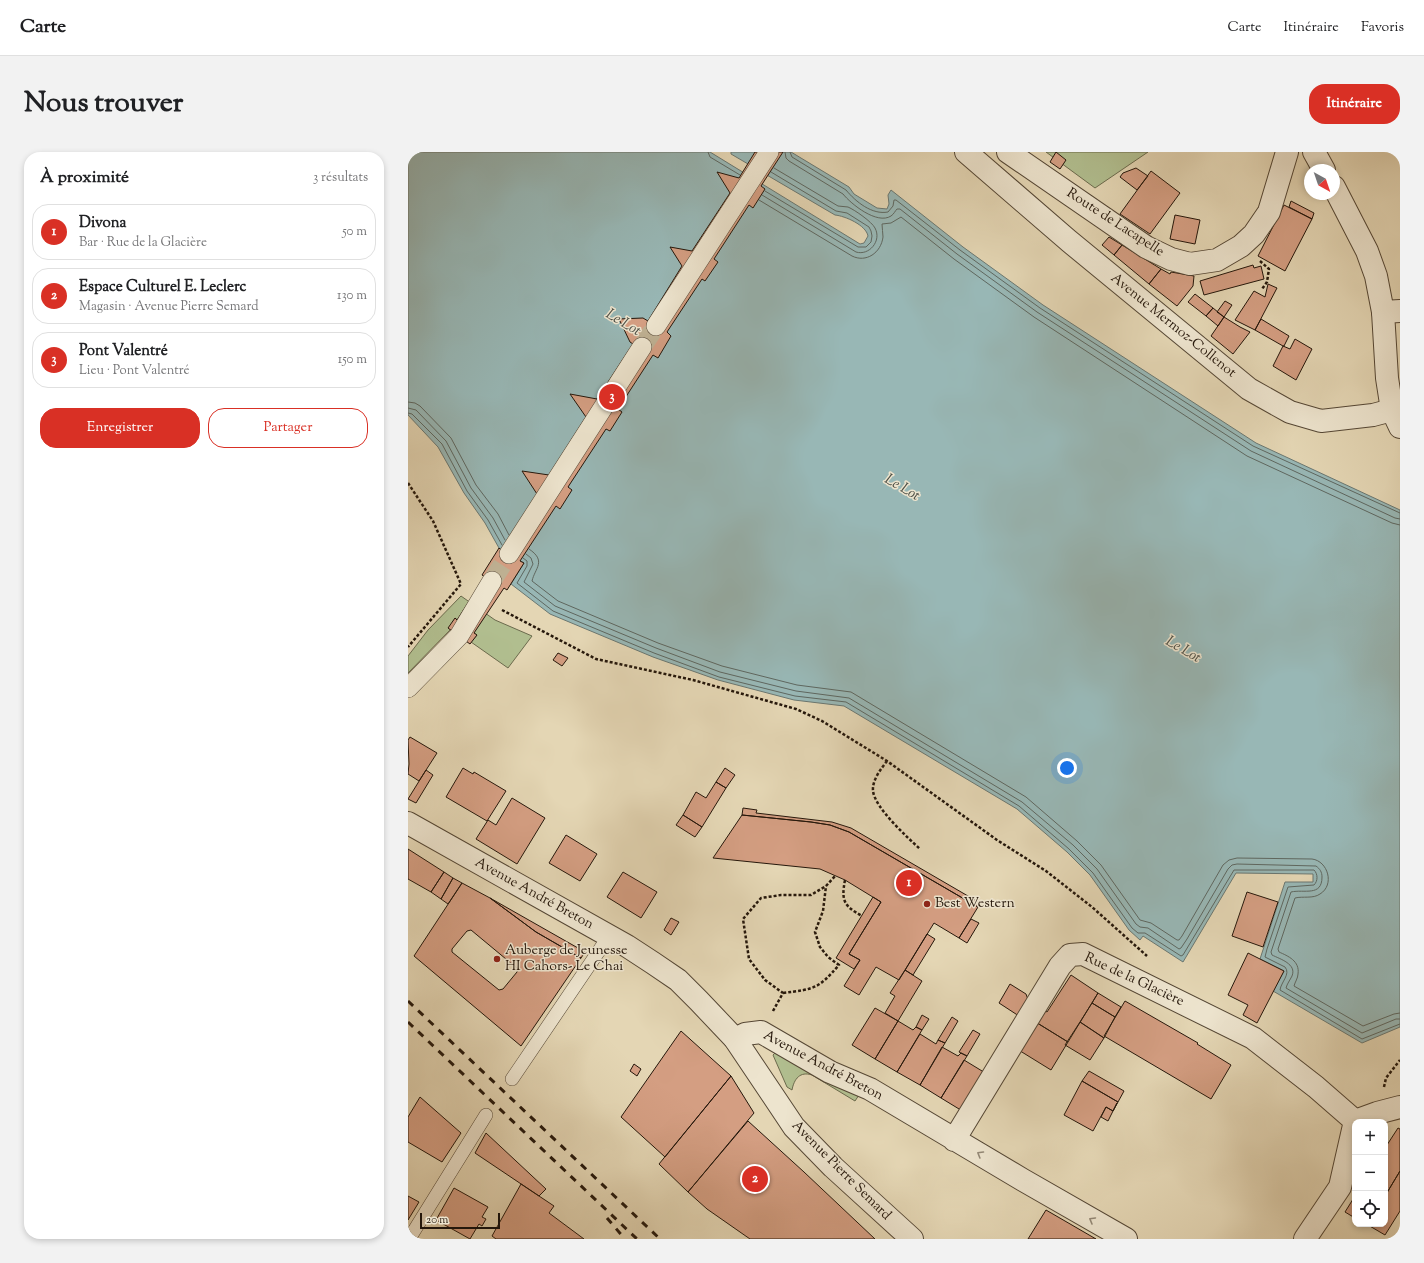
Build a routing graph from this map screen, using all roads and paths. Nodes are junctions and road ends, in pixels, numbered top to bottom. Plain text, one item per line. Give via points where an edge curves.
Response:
1 (769, 152) edge
2 (966, 152) edge
3 (1008, 152) edge
4 (1287, 152) edge
5 (1314, 152) edge
6 (1321, 164) edge
7 (1340, 199) edge
8 (1241, 246) junction
9 (1262, 289) dead end
10 (1391, 311) edge
11 (656, 326) tunnel mouth
12 (642, 348) tunnel mouth
13 (1396, 419) edge
14 (408, 483) edge
15 (509, 554) tunnel mouth
16 (492, 581) tunnel mouth
17 (500, 609) dead end
18 (408, 647) edge
19 (408, 688) edge
20 (887, 760) junction
21 (408, 822) edge
22 (920, 849) dead end
23 (835, 876) dead end
24 (845, 880) dead end
25 (826, 886) junction
26 (862, 916) dead end
27 (609, 936) junction
28 (1149, 958) dead end
29 (784, 994) junction
30 (761, 1032) junction
31 (735, 1039) junction
32 (512, 1079) dead end
33 (1400, 1106) edge
34 (486, 1115) dead end
35 (1353, 1119) edge
36 (1360, 1119) edge
37 (1352, 1134) edge
38 (954, 1140) junction
39 (409, 1239) edge
40 (912, 1239) edge
41 (1126, 1239) edge
42 (1305, 1239) edge

1 - 11 street
2 - 13 street, Avenue Mermoz-Collenot via 1069,241 1249,389 1290,412 1321,421 1373,415
3 - 8 street, Route de Lacapelle via 1146,247 1171,259 1190,264 1217,260
4 - 8 street, Route de Lacapelle via 1269,212 1254,234
5 - 6 street
7 - 10 street via 1367,251
8 - 9 path via 1269,269 1267,282
10 - 13 street via 1386,371
12 - 15 street
14 - 18 path via 432,521 461,584
16 - 19 street via 460,636
17 - 20 path via 596,659 693,680 796,709 822,720
20 - 22 path via 876,777 873,790 876,803
20 - 28 path via 997,840 1046,871 1092,907
21 - 27 street, Avenue André Breton
23 - 25 path
24 - 26 path via 843,893 846,904
25 - 29 path via 823,911 815,932 820,947 828,957 840,965 820,985
25 - 29 path via 811,895 761,898 743,920 748,959 765,980
27 - 31 street, Avenue André Breton via 678,980
27 - 32 lane
29 - 30 path
30 - 31 street, Avenue André Breton via 745,1034
30 - 38 street, Avenue André Breton via 830,1072 870,1089
31 - 40 street, Avenue Pierre Semard via 794,1127 833,1167
33 - 36 street
34 - 39 lane
35 - 38 street, Rue de la Glacière via 1253,1038 1083,954 1070,955 1060,966
37 - 42 street via 1340,1187
41 -> 38 street, Avenue André Breton

